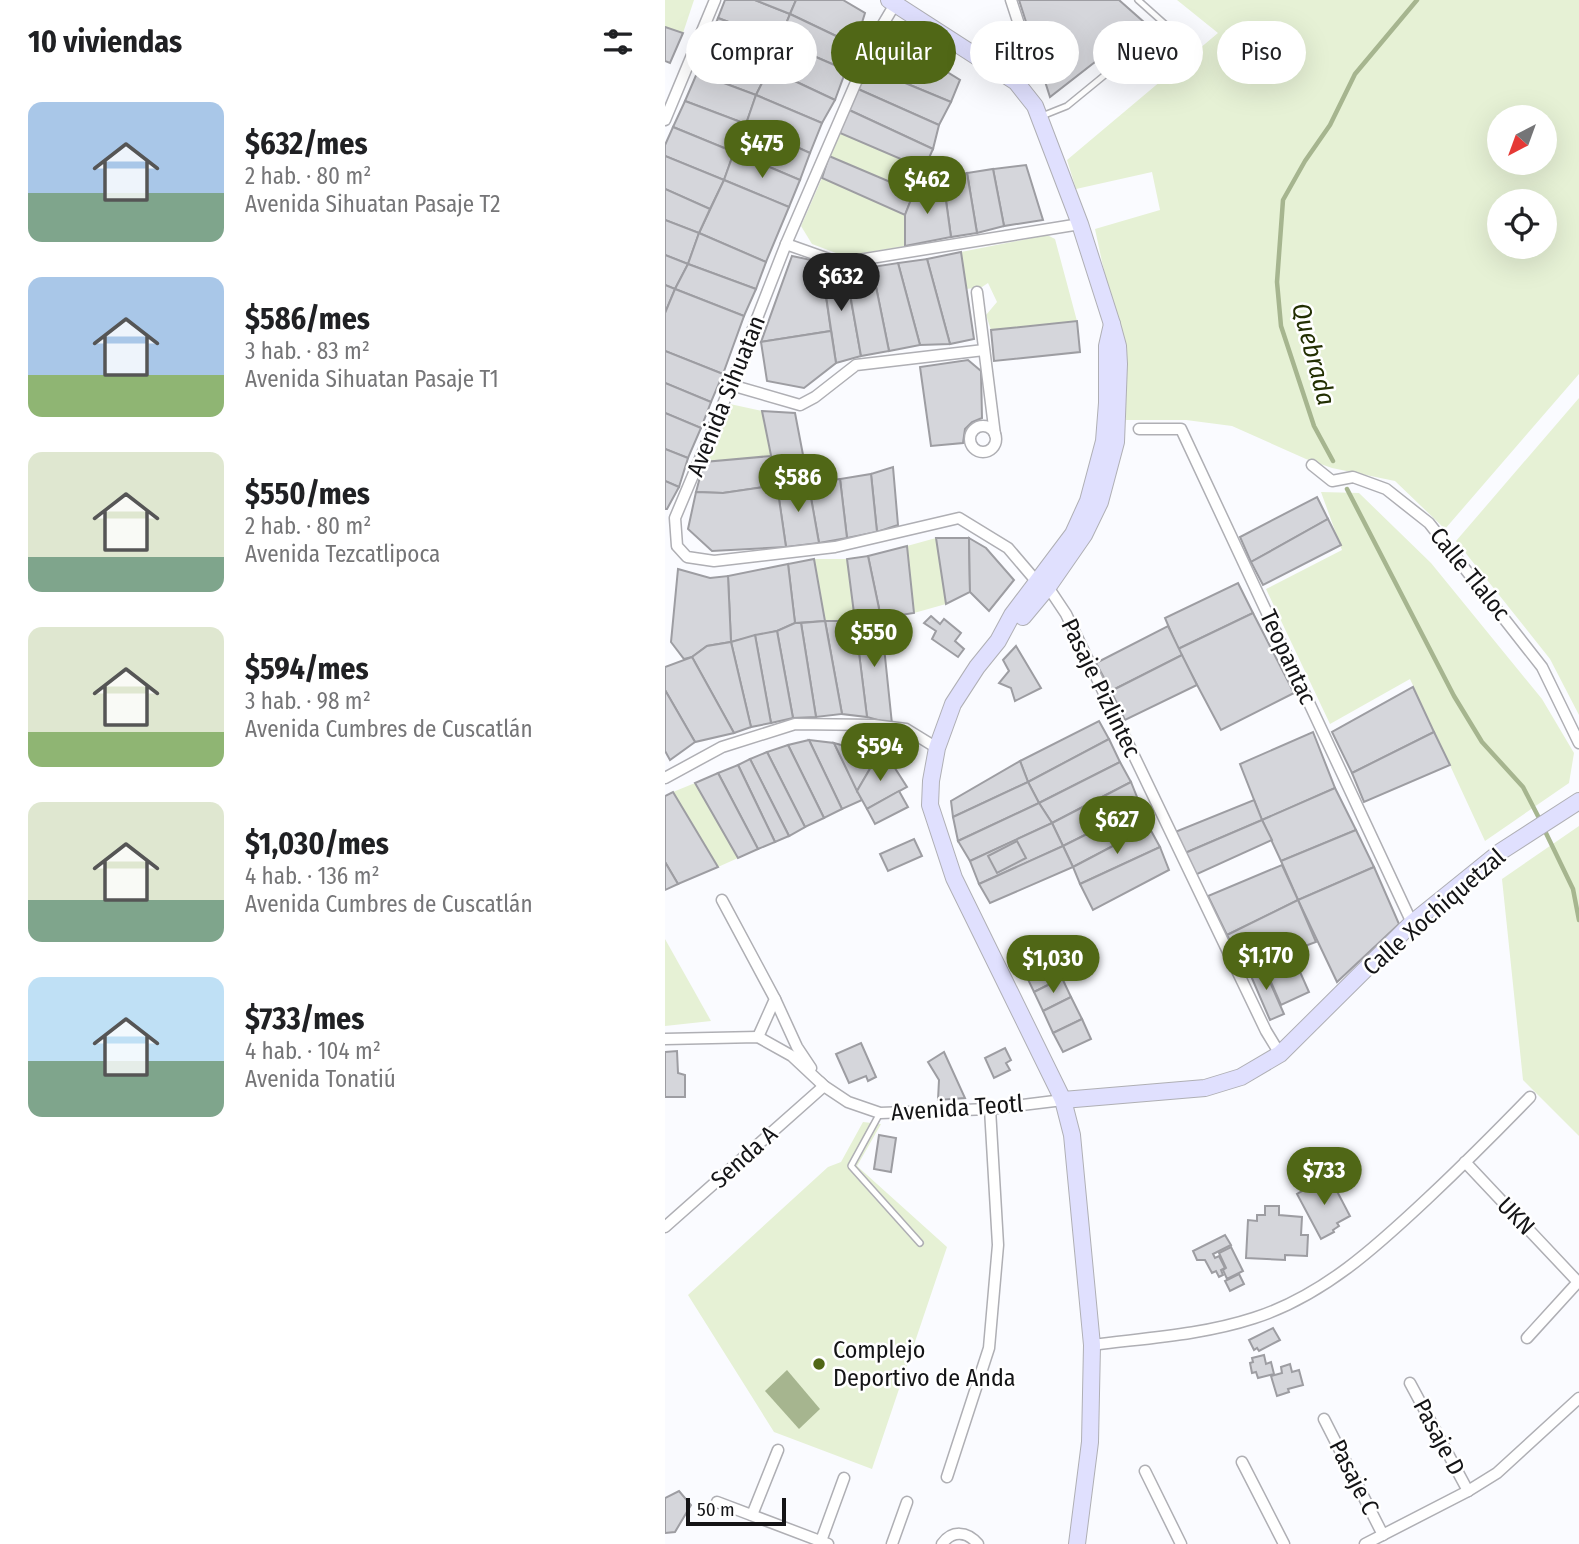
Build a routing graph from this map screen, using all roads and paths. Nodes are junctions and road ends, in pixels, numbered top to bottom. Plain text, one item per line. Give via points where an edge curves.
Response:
1 (715, 0) edge
2 (1011, 0) edge
3 (1138, 0) edge
4 (892, 2) edge
5 (1018, 21) edge
6 (970, 52) edge
7 (1018, 84) edge
8 (1039, 117) junction
9 (665, 120) edge
10 (1080, 224) junction
11 (786, 244) junction
12 (977, 292) dead end
13 (984, 349) junction
14 (731, 385) junction
15 (1139, 429) dead end
16 (995, 435) dead end
17 (1312, 465) dead end
18 (688, 557) joint
19 (1043, 585) junction
20 (1579, 743) edge
21 (937, 747) junction
22 (665, 778) edge
23 (1579, 801) edge
24 (722, 900) dead end
25 (1412, 923) junction
26 (775, 999) junction
27 (758, 1037) junction
28 (665, 1039) edge
29 (1280, 1054) junction
30 (824, 1086) junction
31 (1531, 1097) dead end
32 (1063, 1100) junction
33 (990, 1108) junction
34 (880, 1114) junction
35 (1465, 1162) junction
36 (665, 1227) edge
37 (920, 1243) dead end
38 (1527, 1338) dead end
39 (1092, 1345) junction
40 (1410, 1383) dead end
41 (1579, 1398) edge
42 (1324, 1419) dead end
43 (778, 1450) dead end
44 (1242, 1462) dead end
45 (1145, 1471) dead end
46 (947, 1477) dead end
47 (844, 1478) dead end
48 (1468, 1491) junction
49 (717, 1502) dead end
50 (907, 1502) dead end
51 (752, 1514) junction
52 (1386, 1534) junction
53 (825, 1543) edge
54 (892, 1544) edge
55 (942, 1544) edge
56 (978, 1544) edge
57 (1077, 1544) edge
58 (1181, 1544) edge
59 (1285, 1544) edge
60 (1365, 1544) edge
61 (1396, 1544) edge

1 - 9 street
2 - 5 street
3 - 8 lane via 1166,24 1067,106
4 - 6 main road
4 - 11 street, Avenida Sihuatan
7 - 8 main road
8 - 10 main road
10 - 11 street via 840,263
10 - 19 main road via 1118,346 1115,442 1100,502 1084,535
11 - 14 street, Avenida Sihuatan
12 - 13 street
13 - 14 street via 856,365 800,405
13 - 16 street
14 - 18 street, Avenida Sihuatan via 675,518 677,546
15 - 25 street, Teopantac via 1181,429
17 - 20 street, Calle Tlaloc via 1332,481 1353,477 1386,489 1429,523 1542,667
18 - 19 street, Pasaje Pizlintec via 715,561 835,547 958,518 1008,548
19 - 21 main road via 1018,624 977,667 953,704
19 - 29 street, Pasaje Pizlintec via 1066,614
21 - 22 street via 906,729 795,724 722,747
21 - 32 main road via 930,805 935,826 954,878
23 - 25 main road, Calle Xochiquetzal via 1500,852
24 - 26 street
25 - 29 main road, Calle Xochiquetzal
26 - 27 street
26 - 30 street via 797,1047
27 - 28 street
27 - 30 street, Avenida Teotl via 792,1056
29 - 32 main road, Calle Xochiquetzal via 1241,1077 1205,1088
30 - 34 street, Avenida Teotl
30 - 36 street, Senda A
31 - 35 street
32 - 33 street, Avenida Teotl
32 - 39 main road via 1072,1135
33 - 34 street, Avenida Teotl
33 - 46 street via 998,1245 989,1348
34 - 37 lane via 851,1166
35 - 38 street, UKN via 1578,1282
35 - 39 street via 1385,1238 1307,1295 1257,1318 1215,1329
39 - 57 main road via 1090,1442
40 - 48 street, Pasaje D
41 - 48 street via 1497,1473
42 - 52 street, Pasaje C
43 - 51 street
44 - 59 street
45 - 58 street
47 - 53 street
48 - 52 street
49 - 51 street
50 - 54 street
51 - 53 street
52 - 60 street
52 - 61 street, Pasaje C
55 - 56 street via 948,1537 963,1534

